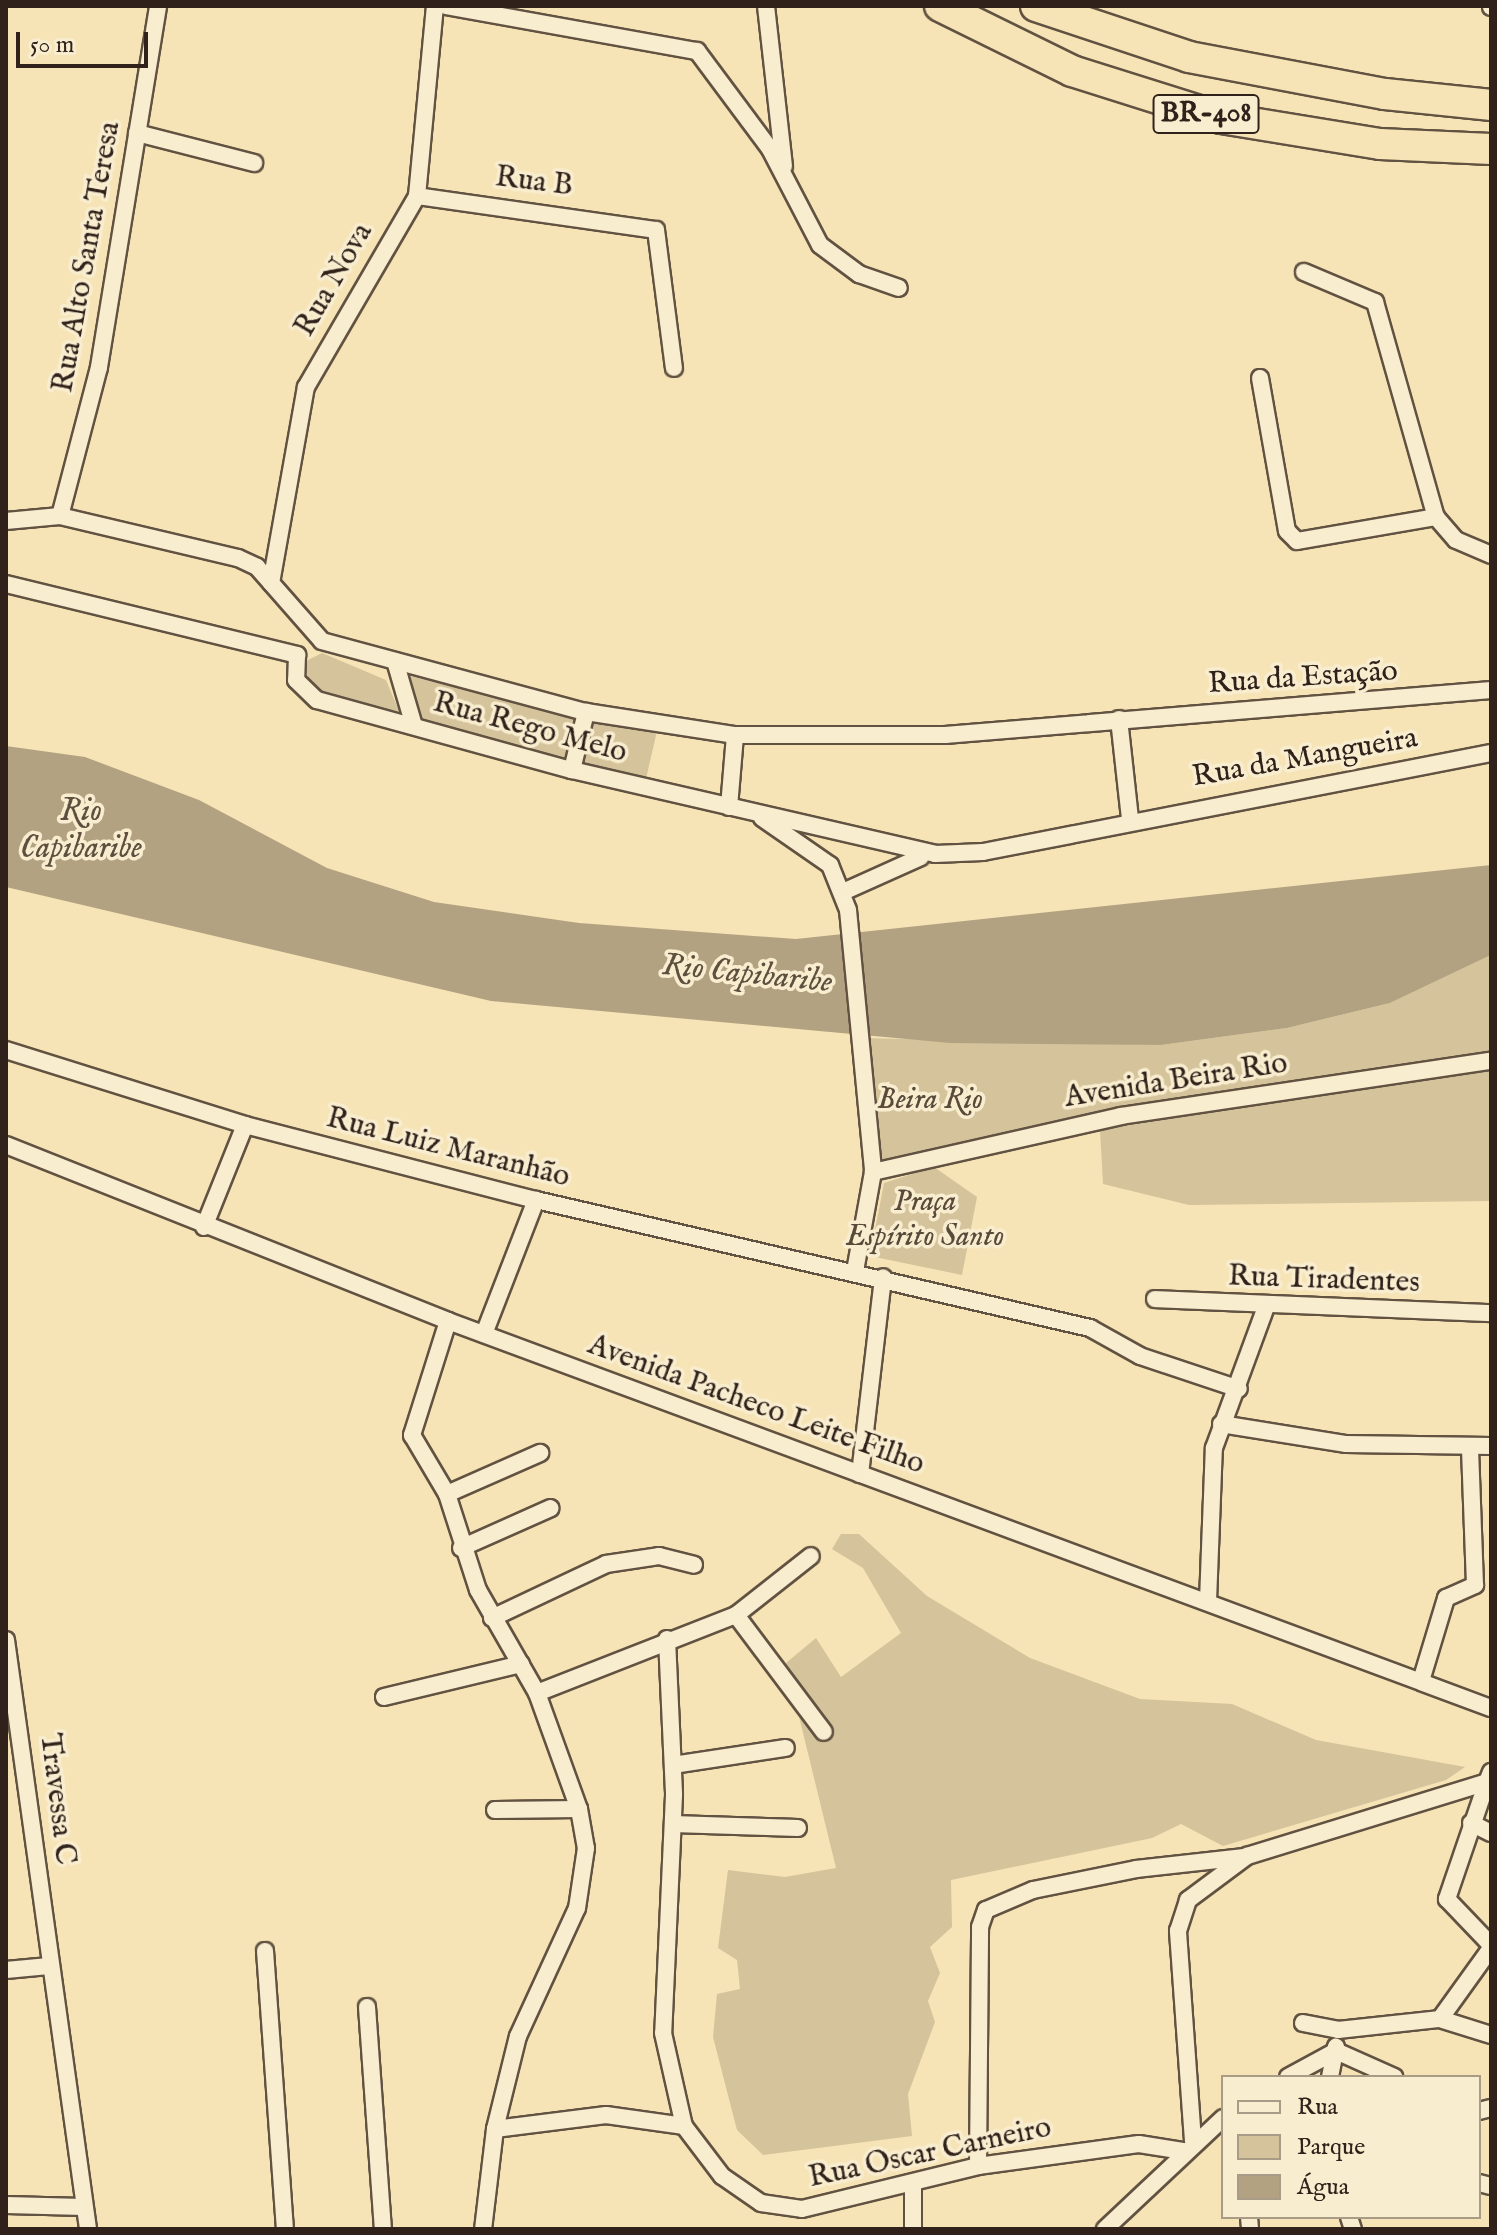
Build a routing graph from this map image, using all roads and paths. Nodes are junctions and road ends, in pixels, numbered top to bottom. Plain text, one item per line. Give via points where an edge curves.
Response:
1 (158, 6) edge
2 (435, 6) edge
3 (446, 6) edge
4 (766, 6) edge
5 (940, 6) edge
6 (1036, 6) edge
7 (1491, 105) edge
8 (137, 133) junction
9 (1491, 149) edge
10 (254, 163) dead end
11 (784, 171) junction
12 (417, 196) junction
13 (1304, 272) dead end
14 (899, 288) dead end
15 (674, 368) dead end
16 (1260, 378) dead end
17 (60, 516) junction
18 (1436, 517) junction
19 (6, 521) edge
20 (1491, 555) edge
21 (271, 583) junction
22 (6, 584) edge
23 (322, 641) junction
24 (297, 655) junction
25 (395, 661) junction
26 (1491, 690) edge
27 (586, 712) junction
28 (1119, 719) junction
29 (414, 726) junction
30 (735, 735) junction
31 (1491, 753) edge
32 (572, 770) junction
33 (729, 807) junction
34 (751, 810) junction
35 (1130, 818) junction
36 (935, 854) junction
37 (843, 892) junction
38 (6, 1050) edge
39 (1491, 1061) edge
40 (245, 1125) junction
41 (6, 1145) edge
42 (873, 1172) junction
43 (536, 1200) junction
44 (204, 1227) junction
45 (855, 1271) junction
46 (883, 1277) junction
47 (1155, 1299) dead end
48 (1266, 1307) junction
49 (1491, 1313) edge
50 (448, 1321) junction
51 (484, 1334) junction
52 (1239, 1389) junction
53 (1221, 1424) junction
54 (1491, 1446) edge
55 (1470, 1447) junction
56 (540, 1453) dead end
57 (860, 1474) junction
58 (447, 1494) junction
59 (551, 1508) dead end
60 (461, 1548) junction
61 (811, 1556) dead end
62 (694, 1565) dead end
63 (1208, 1601) junction
64 (736, 1615) junction
65 (492, 1618) junction
66 (667, 1639) junction
67 (6, 1640) edge
68 (521, 1664) junction
69 (1421, 1681) junction
70 (537, 1693) junction
71 (384, 1697) dead end
72 (1491, 1708) edge
73 (824, 1732) dead end
74 (786, 1748) dead end
75 (673, 1765) junction
76 (1489, 1777) edge
77 (579, 1809) junction
78 (495, 1810) dead end
79 (1471, 1823) junction
80 (673, 1824) junction
81 (798, 1828) dead end
82 (1491, 1833) edge
83 (1247, 1856) junction
84 (1491, 1947) edge
85 (265, 1951) dead end
86 (49, 1966) junction
87 (6, 1970) edge
88 (367, 2007) dead end
89 (1440, 2019) junction
90 (1303, 2023) dead end
91 (1338, 2030) junction
92 (1491, 2035) edge
93 (1336, 2051) junction
94 (1292, 2075) edge
95 (1330, 2075) edge
96 (1390, 2075) edge
97 (1221, 2120) edge
98 (684, 2126) junction
99 (495, 2129) junction
100 (1188, 2146) junction
101 (978, 2166) junction
102 (913, 2183) junction
103 (6, 2205) edge
104 (84, 2207) junction
105 (88, 2229) edge
106 (285, 2229) edge
107 (383, 2229) edge
108 (483, 2229) edge
109 (913, 2229) edge
110 (1105, 2229) edge

1 - 8 street, Rua Alto Santa Teresa
2 - 12 street, Rua Nova
3 - 11 street via 691,47
4 - 11 street
5 - 9 highway, BR-408 via 1072,71 1221,118 1380,144
6 - 7 highway, BR-408 via 1204,60 1385,94
8 - 10 street
8 - 17 street, Rua Alto Santa Teresa via 99,367
11 - 14 street via 820,245 859,274
12 - 15 street, Rua B via 644,224 661,239
12 - 21 street, Rua Nova via 306,387
13 - 18 street via 1375,302
16 - 18 street via 1287,531 1297,541
17 - 19 street
17 - 21 street via 238,558
18 - 20 street via 1456,540
21 - 23 street
22 - 24 street
23 - 24 street
23 - 25 street, Rua da Estação
24 - 29 street, Rua Rego Melo via 300,688 317,700
25 - 27 street, Rua da Estação
25 - 29 street
26 - 28 street, Rua da Estação
27 - 30 street, Rua da Estação
27 - 32 street
28 - 30 street, Rua da Estação via 945,735
28 - 35 street
29 - 32 street, Rua Rego Melo
30 - 33 street
31 - 35 street, Rua da Mangueira
32 - 33 street, Rua Rego Melo
33 - 34 street, Rua Rego Melo
34 - 36 street, Rua Rego Melo
34 - 37 street via 830,865
35 - 36 street, Rua da Mangueira via 983,852
36 - 37 street via 883,868
37 - 42 street via 863,1038
38 - 40 street, Rua Luiz Maranhão
39 - 42 street, Avenida Beira Rio via 1121,1116
40 - 43 street, Rua Luiz Maranhão
40 - 44 street
41 - 44 street, Avenida Pacheco Leite Filho
42 - 45 street
43 - 45 street, Rua Luiz Maranhão
43 - 51 street
44 - 50 street, Avenida Pacheco Leite Filho
45 - 46 street, Rua Luiz Maranhão
46 - 52 street, Rua Luiz Maranhão via 1090,1328 1140,1356
46 - 57 street
47 - 48 street, Rua Tiradentes
48 - 49 street, Rua Tiradentes
48 - 52 street
50 - 51 street, Avenida Pacheco Leite Filho
50 - 58 street via 411,1429
51 - 57 street, Avenida Pacheco Leite Filho
52 - 53 street
53 - 55 street via 1346,1444
53 - 63 street
54 - 55 street
55 - 69 street via 1475,1585 1446,1598
56 - 58 street
57 - 63 street, Avenida Pacheco Leite Filho
58 - 60 street
59 - 60 street
60 - 65 street
61 - 64 street
62 - 65 street via 659,1556 606,1564
63 - 69 street, Avenida Pacheco Leite Filho
64 - 66 street
64 - 73 street
65 - 68 street
66 - 70 street
66 - 75 street, Rua Oscar Carneiro
67 - 86 street, Travessa C
68 - 70 street
68 - 71 street
69 - 72 street, Avenida Pacheco Leite Filho
70 - 77 street
74 - 75 street
75 - 80 street, Rua Oscar Carneiro
76 - 79 street
76 - 83 street
77 - 78 street
77 - 99 street via 586,1848 577,1908 534,1989
79 - 82 street
79 - 84 street via 1447,1899
80 - 81 street
80 - 98 street, Rua Oscar Carneiro via 661,1996
83 - 100 street via 1197,1890 1179,1918
83 - 101 street via 1136,1869 1033,1890 986,1910 980,1927
84 - 89 street
85 - 106 street
86 - 87 street
86 - 104 street, Travessa C
88 - 107 street
89 - 91 street
89 - 92 street
90 - 91 street
91 - 93 street
93 - 94 street
93 - 95 street
93 - 96 street
97 - 100 street
98 - 99 street via 606,2115
98 - 102 street, Rua Oscar Carneiro via 722,2176 761,2203 802,2209
99 - 108 street
100 - 101 street, Rua Oscar Carneiro via 1139,2144
100 - 110 street
101 - 102 street, Rua Oscar Carneiro
102 - 109 street
103 - 104 street
104 - 105 street, Travessa C

